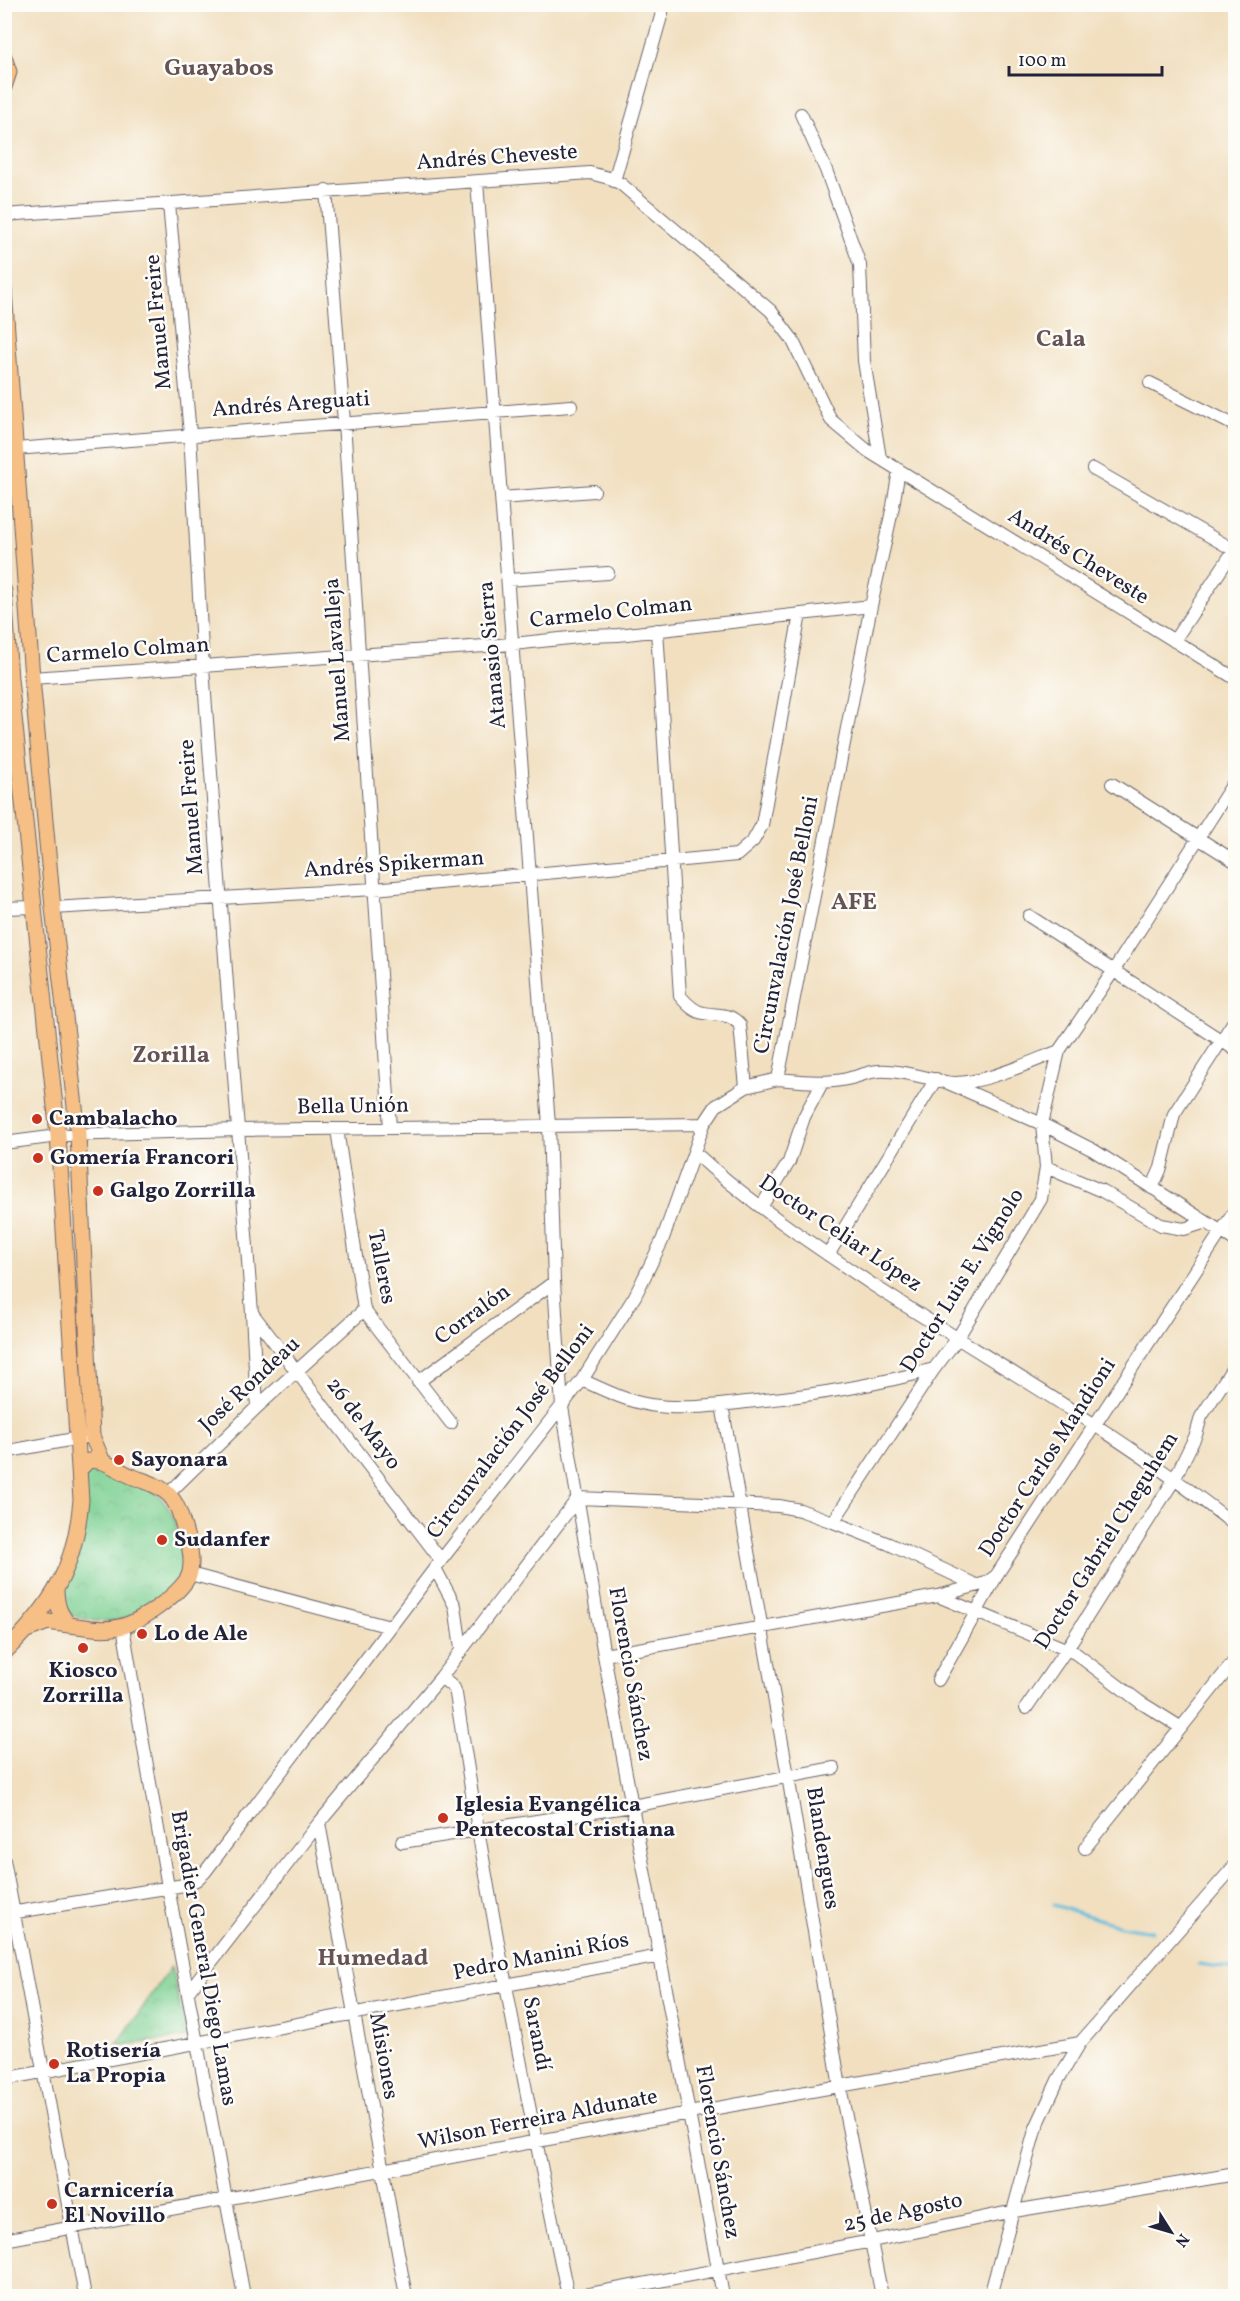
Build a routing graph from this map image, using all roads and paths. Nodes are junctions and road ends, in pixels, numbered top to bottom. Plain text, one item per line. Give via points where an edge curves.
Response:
1 (662, 13) dead end
2 (4, 57) edge
3 (4, 87) edge
4 (801, 114) dead end
5 (614, 181) junction
6 (477, 182) junction
7 (326, 190) junction
8 (169, 204) junction
9 (4, 215) edge
10 (4, 290) edge
11 (1150, 383) dead end
12 (571, 406) dead end
13 (495, 411) junction
14 (344, 422) junction
15 (1236, 426) edge
16 (190, 434) junction
17 (15, 448) junction
18 (880, 458) junction
19 (1093, 469) dead end
20 (898, 470) junction
21 (594, 491) dead end
22 (501, 498) junction
23 (1235, 548) edge
24 (608, 573) dead end
25 (508, 580) junction
26 (4, 591) edge
27 (871, 606) junction
28 (800, 614) junction
29 (657, 630) junction
30 (1174, 641) junction
31 (513, 644) junction
32 (359, 656) junction
33 (203, 668) junction
34 (32, 678) junction
35 (1236, 679) edge
36 (8, 680) edge
37 (1236, 779) edge
38 (1112, 784) dead end
39 (1198, 838) junction
40 (672, 861) junction
41 (1236, 862) edge
42 (532, 875) junction
43 (374, 889) junction
44 (220, 897) junction
45 (34, 907) junction
46 (4, 908) edge
47 (53, 908) junction
48 (1029, 916) dead end
49 (1114, 970) junction
50 (1236, 1018) edge
51 (1221, 1040) junction
52 (1236, 1050) edge
53 (1059, 1051) junction
54 (778, 1079) junction
55 (941, 1081) junction
56 (822, 1083) junction
57 (746, 1088) junction
58 (704, 1124) junction
59 (1042, 1124) junction
60 (549, 1125) junction
61 (390, 1128) junction
62 (337, 1129) junction
63 (237, 1130) junction
64 (78, 1134) junction
65 (58, 1135) junction
66 (4, 1143) edge
67 (694, 1152) junction
68 (1046, 1167) junction
69 (1152, 1188) junction
70 (761, 1207) junction
71 (1236, 1209) edge
72 (1206, 1222) junction
73 (1221, 1231) junction
74 (1236, 1241) edge
75 (828, 1255) junction
76 (554, 1282) junction
77 (364, 1310) junction
78 (252, 1313) junction
79 (957, 1339) junction
80 (1236, 1363) edge
81 (297, 1370) junction
82 (934, 1370) junction
83 (582, 1380) junction
84 (418, 1382) junction
85 (722, 1405) junction
86 (257, 1407) junction
87 (562, 1407) junction
88 (451, 1423) dead end
89 (1095, 1426) junction
90 (92, 1436) junction
91 (76, 1439) junction
92 (4, 1452) edge
93 (103, 1462) junction
94 (80, 1469) junction
95 (1174, 1480) junction
96 (168, 1494) junction
97 (578, 1498) junction
98 (739, 1506) junction
99 (833, 1522) junction
100 (1235, 1525) edge
101 (438, 1564) junction
102 (190, 1574) junction
103 (996, 1576) junction
104 (976, 1586) junction
105 (56, 1593) junction
106 (938, 1596) junction
107 (976, 1612) junction
108 (69, 1624) junction
109 (123, 1627) junction
110 (390, 1627) junction
111 (762, 1628) junction
112 (27, 1630) junction
113 (461, 1648) junction
114 (1066, 1650) junction
115 (4, 1653) edge
116 (604, 1655) junction
117 (1236, 1659) edge
118 (441, 1677) junction
119 (938, 1680) dead end
120 (1026, 1708) dead end
121 (1180, 1727) junction
122 (834, 1768) dead end
123 (788, 1776) junction
124 (632, 1806) junction
125 (319, 1823) junction
126 (477, 1831) junction
127 (402, 1842) dead end
128 (1085, 1848) dead end
129 (4, 1860) edge
130 (1236, 1864) edge
131 (168, 1887) junction
132 (9, 1913) edge
133 (660, 1956) junction
134 (506, 1985) junction
135 (188, 1992) junction
136 (354, 2013) junction
137 (197, 2043) junction
138 (1080, 2043) junction
139 (43, 2071) junction
140 (4, 2079) edge
141 (840, 2087) junction
142 (689, 2113) junction
143 (535, 2142) junction
144 (383, 2170) junction
145 (1236, 2174) edge
146 (226, 2198) junction
147 (1014, 2211) junction
148 (72, 2228) junction
149 (4, 2240) edge
150 (872, 2241) junction
151 (718, 2270) junction
152 (85, 2296) edge
153 (244, 2296) edge
154 (406, 2296) edge
155 (568, 2296) edge
156 (579, 2296) edge
157 (723, 2296) edge
158 (882, 2296) edge
159 (990, 2296) edge

1 - 5 street
2 - 3 main road via 9,72
4 - 18 street via 860,265 864,361
5 - 6 street, Andrés Cheveste via 590,173
5 - 18 street, Andrés Cheveste via 771,311 792,339 831,420
6 - 7 street, Andrés Cheveste
6 - 13 street, Atanasio Sierra
7 - 8 street, Andrés Cheveste
7 - 14 street, Manuel Lavalleja
8 - 9 street, Andrés Cheveste
8 - 16 street, Manuel Freire
10 - 17 main road
11 - 15 street
12 - 13 street, Andrés Areguati
13 - 14 street, Andrés Areguati
13 - 22 street, Atanasio Sierra
14 - 16 street, Andrés Areguati
14 - 32 street, Manuel Lavalleja
16 - 17 street, Andrés Areguati
16 - 33 street, Manuel Freire
17 - 34 main road
18 - 20 street, Andrés Cheveste
19 - 23 street
20 - 27 street, Circunvalación José Belloni
20 - 30 street, Andrés Cheveste
21 - 22 street
22 - 25 street, Atanasio Sierra
23 - 30 street
24 - 25 street
25 - 31 street, Atanasio Sierra
26 - 36 main road
27 - 28 street, Carmelo Colman
27 - 54 street, Circunvalación José Belloni
28 - 29 street, Carmelo Colman
28 - 40 street, Andrés Spikerman via 762,825 738,855
29 - 31 street, Carmelo Colman
29 - 40 street
30 - 35 street, Andrés Cheveste
31 - 32 street, Carmelo Colman
31 - 42 street, Atanasio Sierra
32 - 33 street, Carmelo Colman
32 - 43 street, Manuel Lavalleja
33 - 34 street, Carmelo Colman
33 - 44 street, Manuel Freire
34 - 47 main road
36 - 45 main road
37 - 39 street, Doctor Luis E. Vignolo
38 - 39 street
39 - 41 street
39 - 49 street, Doctor Luis E. Vignolo
40 - 42 street, Andrés Spikerman
40 - 57 street via 680,996 701,1013 733,1018 740,1025
42 - 43 street, Andrés Spikerman
42 - 60 street, Atanasio Sierra
43 - 44 street, Andrés Spikerman
43 - 61 street, Manuel Lavalleja
44 - 47 street, Andrés Spikerman
44 - 63 street, Manuel Freire
45 - 46 street
45 - 65 main road
47 - 64 main road
48 - 49 street
49 - 51 street
49 - 53 street, Doctor Luis E. Vignolo
50 - 51 street
51 - 52 street
51 - 69 street via 1174,1114
53 - 55 street via 992,1076
53 - 59 street, Doctor Luis E. Vignolo
54 - 56 street
54 - 57 street, Circunvalación José Belloni
55 - 56 street via 879,1070
55 - 59 street
55 - 75 street
56 - 70 street via 804,1117 789,1162
57 - 58 street, Circunvalación José Belloni via 716,1106
58 - 60 street, Bella Unión
58 - 67 street, Circunvalación José Belloni
59 - 68 street, Doctor Luis E. Vignolo
59 - 69 street
60 - 61 street, Bella Unión
60 - 76 street, Florencio Sánchez
61 - 62 street, Bella Unión
62 - 63 street, Bella Unión
62 - 77 street, Talleres
63 - 64 street, Bella Unión
63 - 78 street, Manuel Freire
64 - 65 street, Bella Unión
64 - 90 main road
65 - 66 street, Bella Unión
65 - 91 main road
67 - 70 street, Doctor Celiar López
67 - 83 street, Circunvalación José Belloni via 662,1241 635,1296
68 - 72 street via 1102,1191 1161,1225 1184,1229
68 - 79 street, Doctor Luis E. Vignolo via 1041,1199
69 - 72 street
70 - 75 street, Doctor Celiar López
71 - 73 street, Doctor Carlos Mandioni
72 - 73 street
73 - 74 street
73 - 89 street, Doctor Carlos Mandioni
75 - 79 street, Doctor Celiar López
76 - 84 street, Corralón
76 - 87 street, Florencio Sánchez
77 - 81 street, José Rondeau
77 - 84 street, Talleres
78 - 81 street, 26 de Mayo
78 - 86 street, Manuel Freire
79 - 82 street, Doctor Luis E. Vignolo
79 - 89 street, Doctor Celiar López
80 - 95 street, Doctor Gabriel Cheguhem via 1202,1417
81 - 86 street, José Rondeau
81 - 101 street, 26 de Mayo
82 - 85 street via 783,1399
82 - 99 street, Doctor Luis E. Vignolo
83 - 85 street via 626,1399 652,1405
83 - 87 street, Circunvalación José Belloni
84 - 88 street, Talleres
85 - 98 street, Blandengues
86 - 96 street, José Rondeau
87 - 97 street, Florencio Sánchez
87 - 101 street, Circunvalación José Belloni
89 - 95 street, Doctor Celiar López
89 - 103 street, Doctor Carlos Mandioni
90 - 91 street
90 - 93 main road
91 - 92 street
91 - 94 main road
93 - 94 main road via 88,1461
93 - 96 main road
94 - 105 main road via 77,1537
95 - 100 street, Doctor Celiar López
95 - 114 street, Doctor Gabriel Cheguhem
96 - 102 main road via 178,1507 191,1553
97 - 98 street
97 - 113 street
97 - 116 street, Florencio Sánchez
98 - 99 street via 790,1508
98 - 111 street, Blandengues
99 - 104 street
101 - 110 street, Circunvalación José Belloni
101 - 113 street, 26 de Mayo via 455,1606
102 - 109 main road via 170,1597
102 - 110 street
103 - 104 street, Doctor Carlos Mandioni
103 - 107 street
104 - 106 street, Doctor Carlos Mandioni
105 - 108 main road via 56,1605
105 - 112 main road
106 - 107 street
106 - 111 street, Doctor Carlos Mandioni
107 - 114 street
107 - 119 street
108 - 109 main road via 98,1629
108 - 112 main road via 48,1622
109 - 131 street, Brigadier General Diego Lamas
110 - 131 street, Circunvalación José Belloni via 205,1872 184,1885
111 - 116 street, Doctor Carlos Mandioni
111 - 123 street, Blandengues
112 - 115 main road
113 - 118 street
114 - 120 street, Doctor Gabriel Cheguhem
114 - 121 street
116 - 124 street, Florencio Sánchez
117 - 121 street
118 - 125 street
118 - 126 street, Sarandí via 456,1694
121 - 128 street
122 - 123 street
123 - 124 street
123 - 141 street, Blandengues
124 - 126 street
124 - 133 street, Florencio Sánchez
125 - 135 street
125 - 136 street, Misiones
126 - 127 street
126 - 134 street, Sarandí
129 - 132 street
130 - 138 street
131 - 132 street, Circunvalación José Belloni
131 - 135 street, Brigadier General Diego Lamas
132 - 139 street
133 - 134 street, Pedro Manini Ríos
133 - 142 street, Florencio Sánchez
134 - 136 street, Pedro Manini Ríos
134 - 143 street, Sarandí
135 - 137 street, Brigadier General Diego Lamas
136 - 137 street, Pedro Manini Ríos
136 - 144 street, Misiones
137 - 139 street, Pedro Manini Ríos
137 - 146 street, Brigadier General Diego Lamas
138 - 141 street, Wilson Ferreira Aldunate
138 - 147 street via 1035,2130
139 - 140 street, Pedro Manini Ríos
139 - 148 street
141 - 142 street, Wilson Ferreira Aldunate
141 - 150 street, Blandengues
142 - 143 street, Wilson Ferreira Aldunate
142 - 151 street, Florencio Sánchez
143 - 144 street, Wilson Ferreira Aldunate
143 - 155 street, Sarandí
144 - 146 street, Wilson Ferreira Aldunate
144 - 154 street, Misiones
145 - 147 street, 25 de Agosto
146 - 148 street, Wilson Ferreira Aldunate
146 - 153 street, Brigadier General Diego Lamas
147 - 150 street, 25 de Agosto
147 - 159 street
148 - 149 street, Wilson Ferreira Aldunate
148 - 152 street
150 - 151 street, 25 de Agosto
150 - 158 street, Blandengues
151 - 156 street, 25 de Agosto
151 - 157 street, Florencio Sánchez

